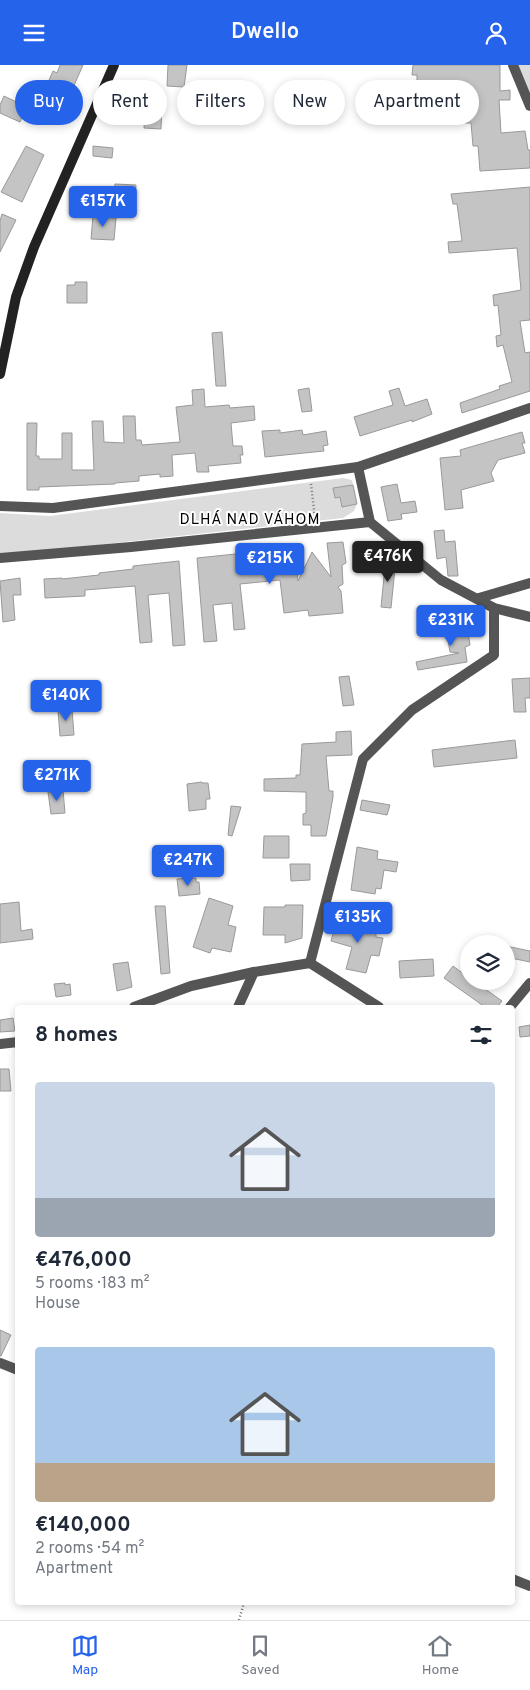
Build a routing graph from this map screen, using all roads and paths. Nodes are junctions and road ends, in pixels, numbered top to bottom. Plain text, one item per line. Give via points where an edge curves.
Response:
1 (114, 65) edge
2 (512, 65) edge
3 (530, 106) edge
4 (0, 374) edge
5 (530, 408) edge
6 (358, 467) junction
7 (310, 473) junction
8 (0, 506) edge
9 (370, 522) junction
10 (316, 527) junction
11 (0, 558) edge
12 (530, 583) edge
13 (479, 599) junction
14 (494, 608) junction
15 (530, 617) edge
16 (310, 963) junction
17 (254, 972) junction
18 (530, 983) edge
19 (139, 1005) edge
20 (239, 1005) edge
21 (376, 1005) edge
22 (512, 1005) edge
23 (15, 1042) edge
24 (0, 1044) edge
25 (0, 1363) edge
26 (15, 1368) edge
27 (515, 1580) edge
28 (530, 1586) edge
29 (243, 1605) edge
30 (239, 1620) edge

1 - 4 main road via 28,265 14,304
2 - 3 street
5 - 6 street
6 - 7 street
6 - 9 street
7 - 8 street via 53,508
7 - 10 path
9 - 10 street
9 - 13 street via 441,580
10 - 11 street
12 - 13 street
13 - 14 street
14 - 15 street
14 - 16 street via 494,655 412,711 363,759
16 - 17 street
16 - 21 street
17 - 19 street via 191,986
17 - 20 street
18 - 22 street
23 - 24 street
25 - 26 street
27 - 28 street
29 - 30 path

